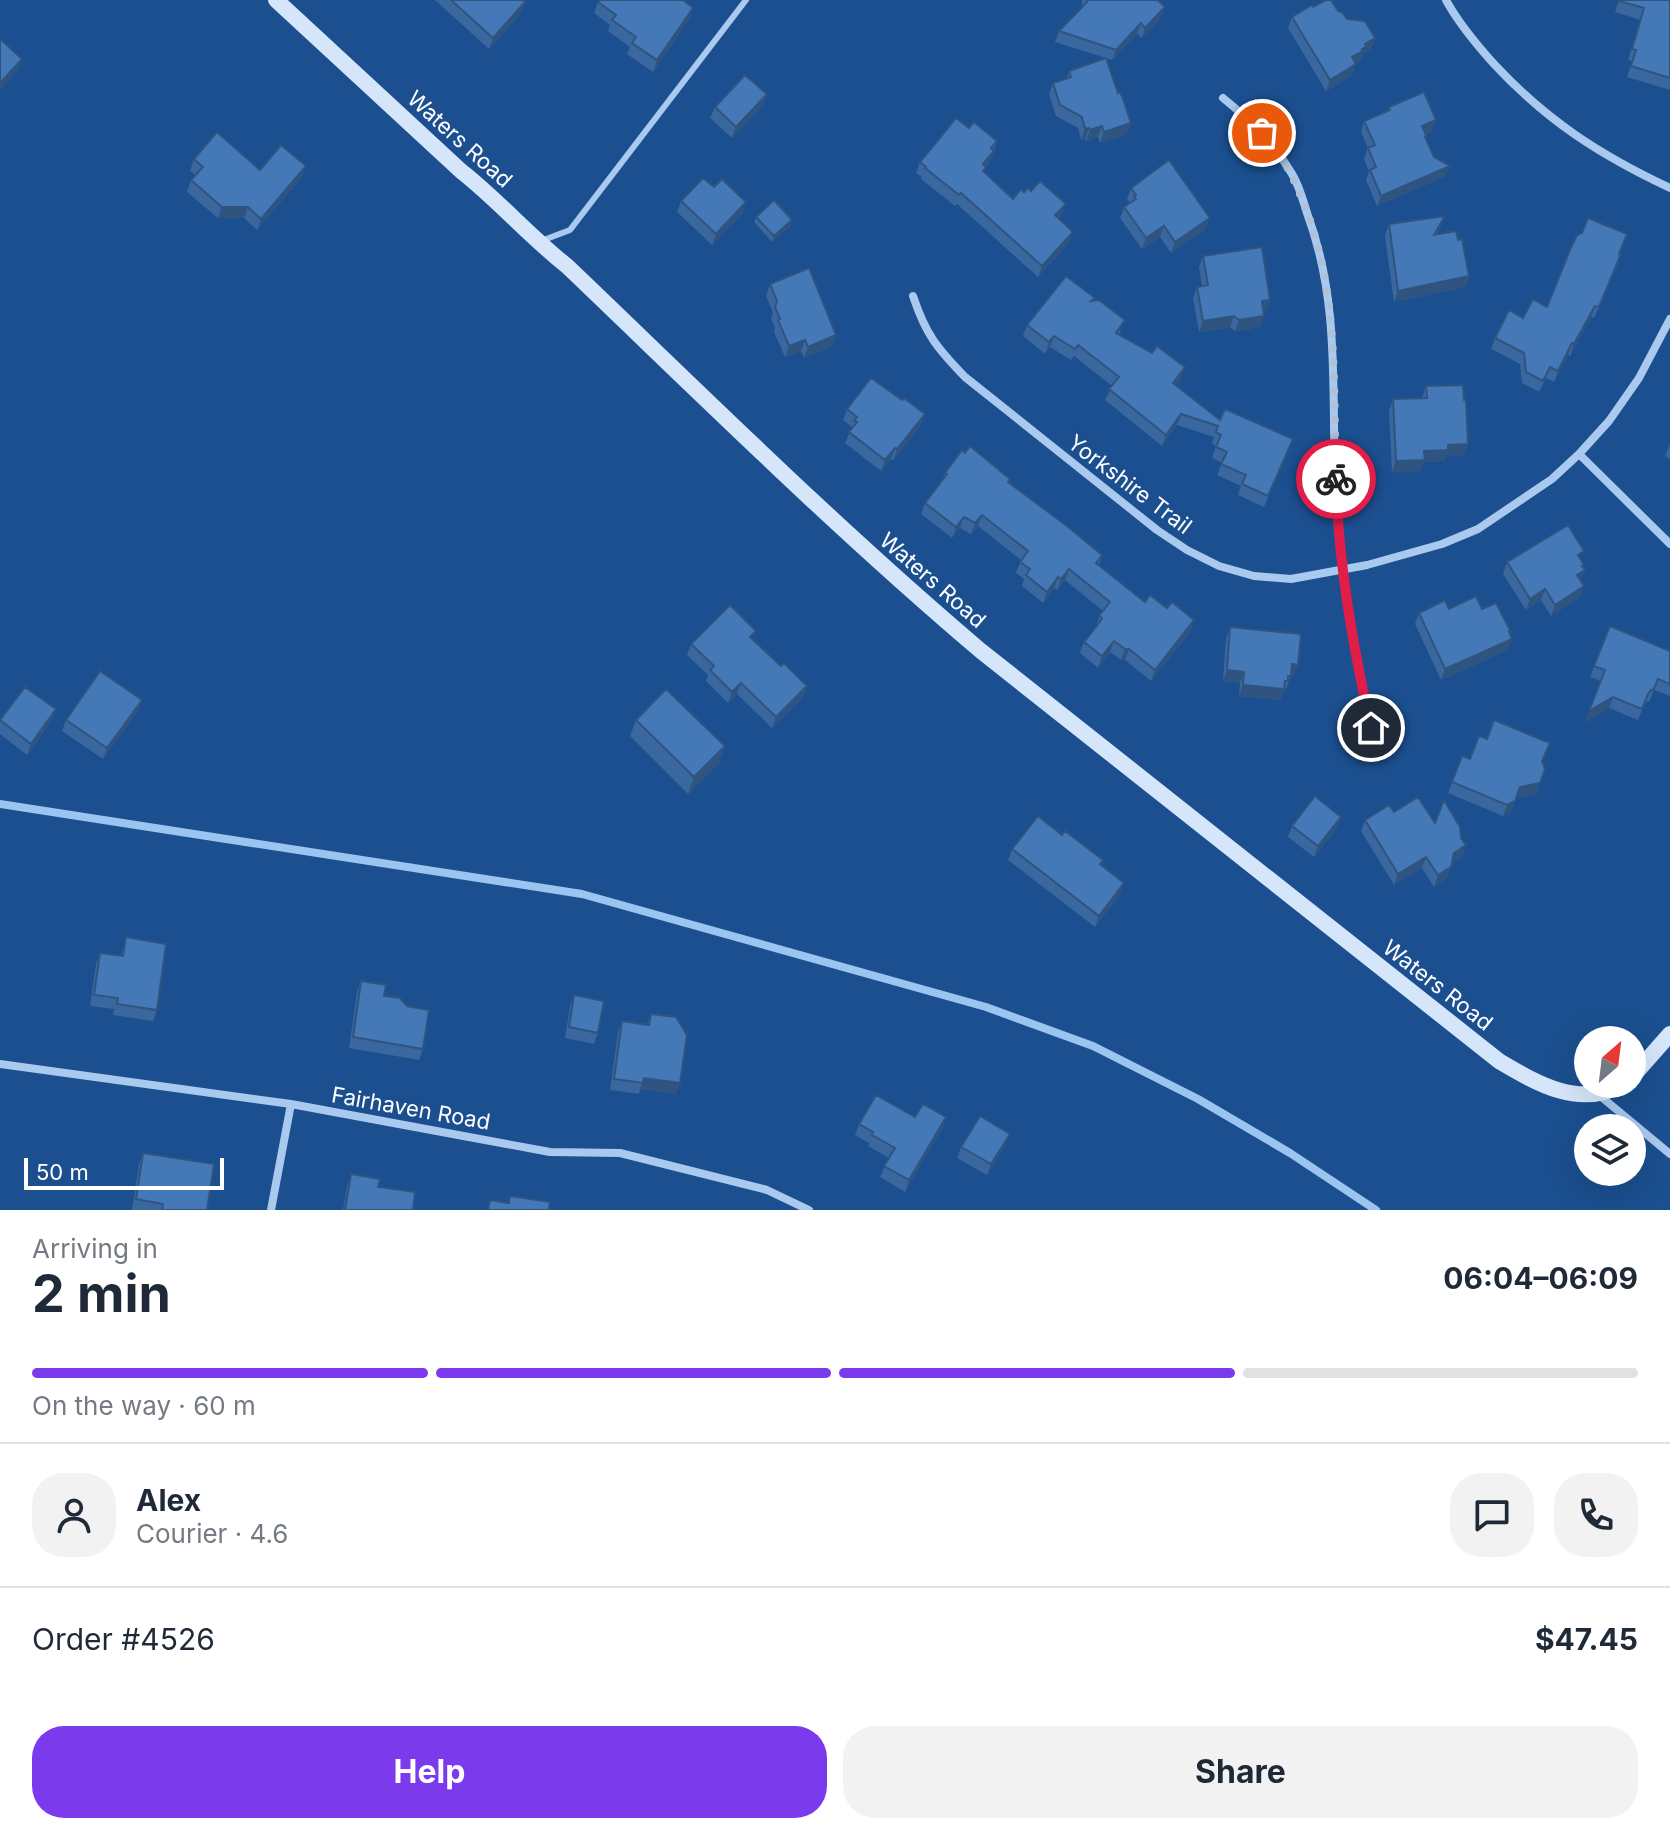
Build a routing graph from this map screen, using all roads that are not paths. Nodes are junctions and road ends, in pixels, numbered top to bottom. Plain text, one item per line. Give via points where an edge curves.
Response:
1 (276, 0) edge
2 (746, 0) edge
3 (1446, 0) edge
4 (1223, 98) dead end
5 (1670, 188) edge
6 (538, 243) junction
7 (913, 296) dead end
8 (1670, 319) edge
9 (1579, 454) junction
10 (1670, 544) edge
11 (1343, 571) junction
12 (1371, 728) dead end
13 (1670, 1034) edge
14 (1646, 1061) edge
15 (0, 1064) edge
16 (1574, 1093) edge
17 (1604, 1098) edge
18 (291, 1104) junction
19 (1670, 1154) edge
20 (271, 1210) edge
21 (809, 1210) edge

1 - 6 street, Waters Road
2 - 6 lane via 570,230
3 - 5 street via 1486,55 1554,121 1622,165
4 - 11 street via 1274,146 1294,176 1318,243 1334,350 1336,498
6 - 16 street, Waters Road via 912,593 1005,671 1499,1061 1548,1087
7 - 11 street, Yorkshire Trail via 938,349 965,377 1187,550 1254,576 1291,579
8 - 9 street, Yorkshire Trail via 1639,378
9 - 10 street
9 - 11 street, Yorkshire Trail via 1478,529
11 - 12 street
13 - 14 street
15 - 18 street, Fairhaven Road
17 - 19 street
18 - 20 street
18 - 21 street, Fairhaven Road via 550,1152 620,1153 767,1190

